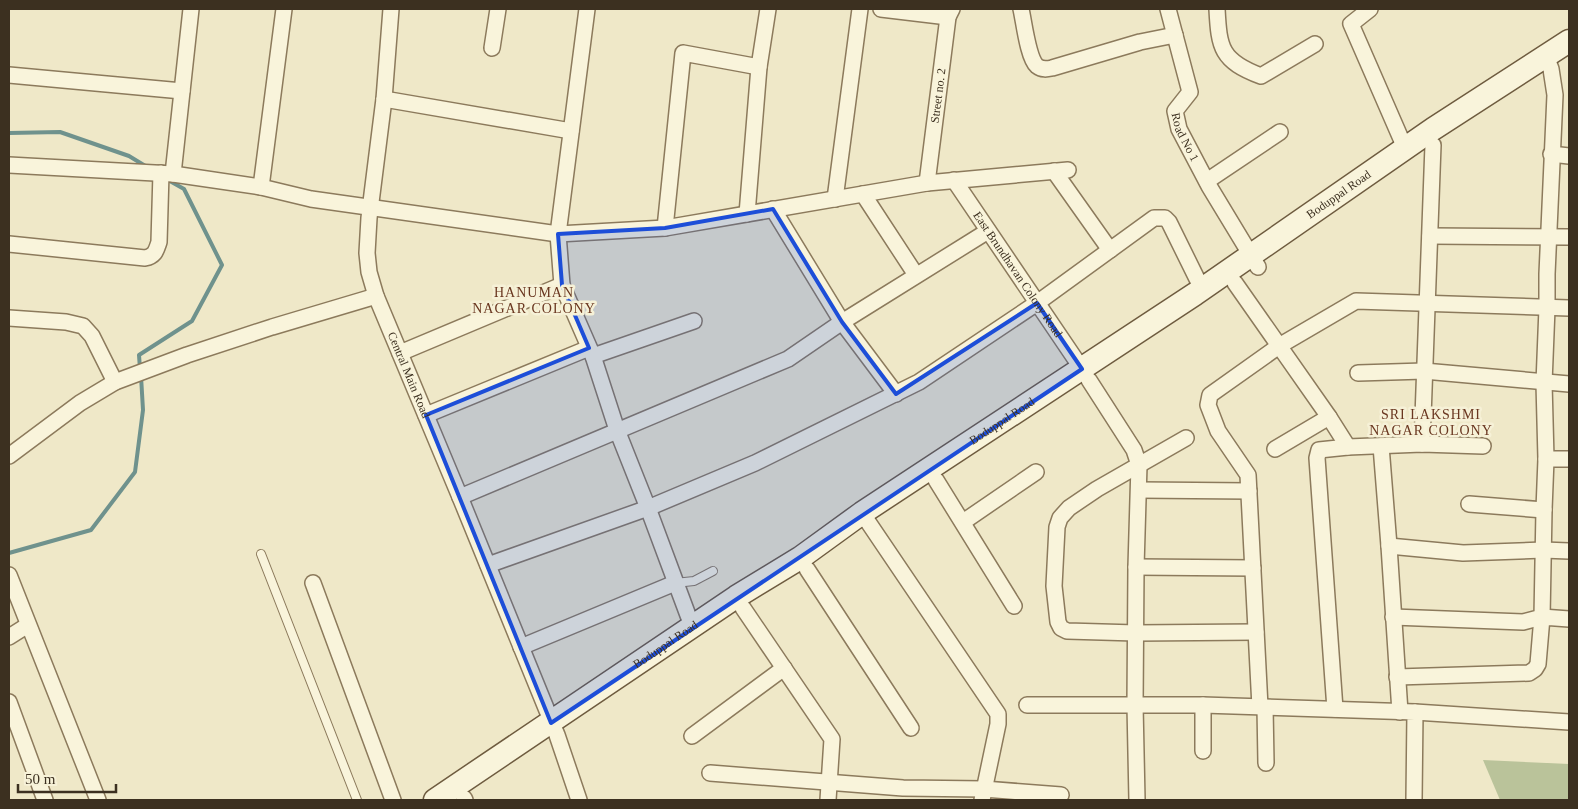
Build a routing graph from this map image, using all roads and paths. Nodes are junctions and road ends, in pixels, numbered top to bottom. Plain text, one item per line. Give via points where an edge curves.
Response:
1 (191, 9) edge
2 (284, 9) edge
3 (390, 9) edge
4 (498, 9) edge
5 (587, 9) edge
6 (768, 9) edge
7 (860, 9) edge
8 (881, 9) edge
9 (1021, 9) edge
10 (1168, 9) edge
11 (1217, 9) edge
12 (1370, 9) edge
13 (950, 13) edge
14 (1175, 35) junction
15 (1569, 41) edge
16 (1315, 44) dead end
17 (492, 48) dead end
18 (1555, 61) edge
19 (759, 68) junction
20 (9, 75) edge
21 (182, 91) junction
22 (384, 99) junction
23 (571, 131) junction
24 (1280, 132) dead end
25 (1433, 145) junction
26 (1405, 148) junction
27 (1551, 154) junction
28 (1569, 156) edge
29 (9, 165) edge
30 (167, 174) junction
31 (954, 180) junction
32 (1207, 180) junction
33 (926, 183) junction
34 (261, 187) junction
35 (863, 194) junction
36 (834, 199) junction
37 (370, 206) junction
38 (773, 209) junction
39 (748, 214) junction
40 (665, 228) junction
41 (988, 231) junction
42 (558, 234) junction
43 (1430, 236) junction
44 (1548, 237) junction
45 (1569, 237) edge
46 (9, 244) edge
47 (1110, 250) junction
48 (1255, 262) junction
49 (916, 275) junction
50 (1235, 283) junction
51 (562, 285) junction
52 (1202, 289) junction
53 (376, 296) junction
54 (1037, 303) junction
55 (1427, 304) junction
56 (1547, 308) junction
57 (1569, 308) edge
58 (9, 318) edge
59 (694, 321) dead end
60 (842, 322) junction
61 (1279, 346) junction
62 (591, 352) junction
63 (400, 353) junction
64 (1424, 371) junction
65 (1358, 373) dead end
66 (1086, 375) junction
67 (115, 382) junction
68 (1544, 383) junction
69 (1569, 384) edge
70 (896, 394) junction
71 (426, 415) junction
72 (1329, 417) junction
73 (617, 430) junction
74 (1186, 438) dead end
75 (1422, 444) junction
76 (1381, 446) junction
77 (1483, 446) dead end
78 (1348, 447) junction
79 (1275, 449) dead end
80 (9, 456) edge
81 (1546, 458) junction
82 (1569, 459) edge
83 (1139, 465) junction
84 (1036, 472) dead end
85 (936, 480) junction
86 (1139, 490) junction
87 (1248, 491) junction
88 (460, 497) junction
89 (1469, 504) dead end
90 (648, 508) junction
91 (1544, 510) junction
92 (866, 519) junction
93 (963, 522) junction
94 (1389, 546) junction
95 (1543, 550) junction
96 (1569, 551) edge
97 (261, 554) dead end
98 (488, 565) junction
99 (1136, 567) junction
100 (1253, 568) junction
101 (807, 569) junction
102 (713, 571) dead end
103 (9, 575) edge
104 (676, 582) junction
105 (313, 583) dead end
106 (12, 592) edge
107 (1014, 606) dead end
108 (743, 608) junction
109 (1393, 617) junction
110 (1542, 617) junction
111 (1569, 619) edge
112 (28, 625) junction
113 (692, 626) junction
114 (1256, 632) junction
115 (1136, 633) junction
116 (9, 637) edge
117 (521, 647) junction
118 (784, 668) junction
119 (1397, 677) junction
120 (9, 702) edge
121 (1026, 705) dead end
122 (1135, 705) junction
123 (1203, 705) junction
124 (1263, 707) junction
125 (1335, 709) junction
126 (1400, 712) junction
127 (1415, 712) junction
128 (1569, 722) edge
129 (911, 728) dead end
130 (554, 729) junction
131 (692, 736) dead end
132 (1203, 752) dead end
133 (1266, 763) dead end
134 (710, 773) dead end
135 (830, 781) junction
136 (983, 794) edge
137 (1061, 795) dead end
138 (463, 799) edge
139 (45, 800) edge
140 (98, 800) edge
141 (357, 800) edge
142 (393, 800) edge
143 (435, 800) edge
144 (579, 800) edge
145 (828, 800) edge
146 (1137, 800) edge
147 (1414, 800) edge

1 - 21 street
2 - 34 street
3 - 22 street, Central Main Road
4 - 17 street
5 - 23 street
6 - 19 street
7 - 36 street
8 - 13 street
9 - 14 street via 1035,65 1043,69
10 - 14 street, Road No 1
11 - 16 street via 1222,50 1246,71 1260,76
12 - 26 street via 1351,24
13 - 33 street, Street no. 2
14 - 32 street, Road No 1 via 1190,92 1176,111 1176,119
15 - 18 street, Boduppal Road
18 - 25 street, Boduppal Road
18 - 26 street, Boduppal Road
18 - 27 street
19 - 39 street
19 - 40 street via 683,53
20 - 21 street
21 - 30 street
22 - 23 street
22 - 37 street, Central Main Road
23 - 42 street
24 - 32 street
25 - 43 street
25 - 48 street, Boduppal Road
26 - 48 street, Boduppal Road
27 - 28 street
27 - 44 street
29 - 30 street
30 - 34 street
30 - 46 street via 159,242 156,253 151,257
31 - 33 street
31 - 41 street, East Brundhavan Colony Road
31 - 47 street via 1061,170
32 - 48 street, Road No 1
33 - 35 street
34 - 37 street via 311,199
35 - 36 street
35 - 49 street
36 - 38 street
37 - 42 street
37 - 53 street, Central Main Road via 367,253
38 - 39 street
38 - 60 street
39 - 40 street
40 - 42 street
41 - 49 street
41 - 54 street, East Brundhavan Colony Road
42 - 51 street
43 - 44 street
43 - 55 street
44 - 45 street
44 - 56 street
47 - 52 street via 1154,218 1165,218 1170,222
47 - 54 street
48 - 50 street, Boduppal Road
48 - 52 street, Boduppal Road
49 - 60 street
50 - 61 street
50 - 66 street, Boduppal Road
51 - 62 street
51 - 63 street
52 - 66 street, Boduppal Road
53 - 63 street, Central Main Road
53 - 67 street via 187,355
54 - 66 street, East Brundhavan Colony Road
54 - 70 street
55 - 56 street
55 - 61 street via 1356,301
55 - 64 street
56 - 57 street
56 - 68 street
58 - 67 street via 82,326 92,336
59 - 62 street
60 - 70 street
60 - 73 street via 788,359
61 - 72 street
61 - 87 street via 1210,395 1208,405 1218,431 1248,475
62 - 71 street
62 - 73 street
63 - 71 street, Central Main Road
64 - 65 street
64 - 68 street
64 - 75 street
66 - 83 street, East Brundhavan Colony Road via 1134,450
66 - 85 street, Boduppal Road
66 - 92 street, Boduppal Road
67 - 80 street via 80,403
68 - 69 street
68 - 81 street
70 - 90 street via 755,463
71 - 88 street, Central Main Road
72 - 78 street
72 - 79 street
73 - 88 street
73 - 90 street
74 - 83 street
75 - 76 street
75 - 77 street
76 - 78 street
76 - 94 street
78 - 125 street via 1319,450 1317,458
81 - 82 street
81 - 91 street
83 - 86 street
83 - 115 street via 1097,489 1060,518 1056,527 1054,586 1061,628 1067,631
84 - 93 street
85 - 92 street, Boduppal Road
85 - 93 street
86 - 87 street
86 - 99 street
87 - 100 street
88 - 98 street, Central Main Road
89 - 91 street
90 - 98 street
90 - 104 street
91 - 95 street
92 - 101 street, Boduppal Road
92 - 113 street, Boduppal Road
92 - 136 street via 998,714
93 - 107 street
94 - 95 street via 1463,553
94 - 109 street
95 - 96 street
95 - 110 street
97 - 141 lane
98 - 117 street, Central Main Road
99 - 100 street
99 - 115 street
100 - 114 street
101 - 108 street, Boduppal Road
101 - 129 street
102 - 104 lane via 694,581
103 - 106 street
104 - 113 street
104 - 117 street
105 - 142 street
106 - 112 street
108 - 118 street
108 - 130 street, Boduppal Road
109 - 110 street via 1523,622
109 - 119 street
110 - 111 street
110 - 119 street via 1538,664 1529,673
112 - 116 street
112 - 140 street
113 - 130 street, Boduppal Road
114 - 115 street
114 - 124 street
115 - 122 street
117 - 130 street, Central Main Road
118 - 131 street
118 - 135 street via 832,739
119 - 126 street
120 - 139 street
121 - 122 street
122 - 123 street
122 - 146 street
123 - 124 street
123 - 132 street
124 - 125 street
124 - 133 street
125 - 126 street
126 - 127 street
127 - 128 street
127 - 147 street
130 - 138 street, Boduppal Road
130 - 143 street, Boduppal Road
130 - 144 street, Central Main Road
134 - 135 street
135 - 136 street
135 - 145 street
136 - 137 street

